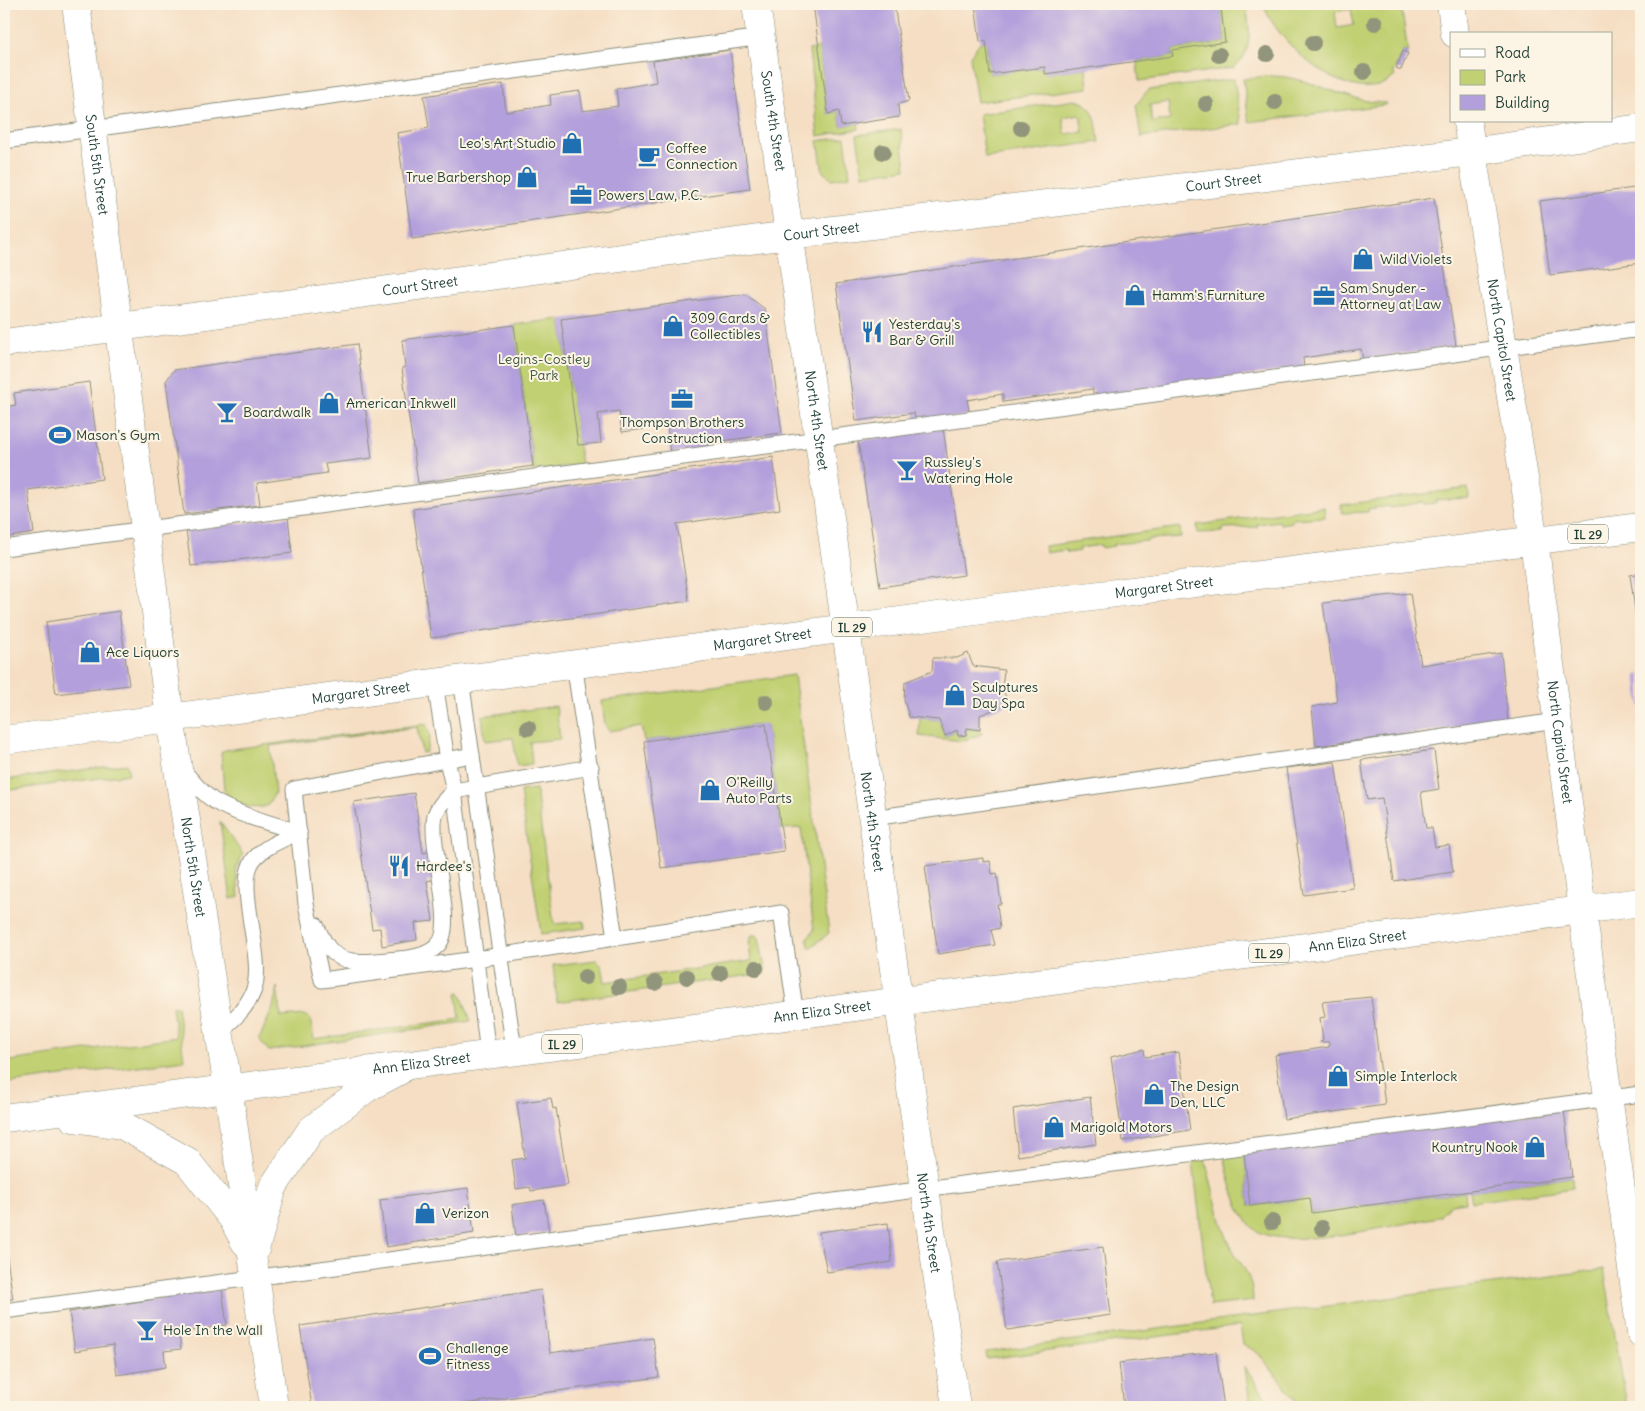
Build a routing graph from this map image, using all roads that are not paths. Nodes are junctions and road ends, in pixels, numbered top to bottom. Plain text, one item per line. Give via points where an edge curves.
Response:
1 (76, 4) edge
2 (756, 4) edge
3 (1451, 4) edge
4 (1455, 32) edge
5 (762, 37) junction
6 (1467, 122) edge
7 (1641, 128) edge
8 (91, 130) junction
9 (4, 141) edge
10 (1472, 152) junction
11 (792, 235) junction
12 (119, 326) junction
13 (1641, 329) edge
14 (4, 343) edge
15 (1503, 348) junction
16 (818, 439) junction
17 (1641, 527) edge
18 (145, 529) junction
19 (1534, 541) junction
20 (4, 548) edge
21 (845, 628) junction
22 (574, 663) junction
23 (448, 681) junction
24 (170, 718) junction
25 (1558, 721) junction
26 (4, 740) edge
27 (472, 755) junction
28 (176, 760) junction
29 (446, 760) junction
30 (590, 767) junction
31 (477, 787) junction
32 (454, 791) junction
33 (872, 818) junction
34 (299, 832) junction
35 (1641, 902) edge
36 (306, 904) junction
37 (1582, 910) junction
38 (616, 938) junction
39 (502, 956) junction
40 (476, 959) junction
41 (898, 1003) junction
42 (796, 1015) junction
43 (219, 1032) junction
44 (501, 1051) junction
45 (411, 1064) junction
46 (228, 1088) junction
47 (1641, 1094) edge
48 (1608, 1098) junction
49 (41, 1113) junction
50 (4, 1118) edge
51 (924, 1189) junction
52 (254, 1267) junction
53 (4, 1311) edge
54 (1641, 1333) edge
55 (274, 1407) edge
56 (956, 1407) edge

1 - 8 main road, South 5th Street
2 - 5 main road, South 4th Street
3 - 4 main road
5 - 8 lane
5 - 11 main road, South 4th Street
6 - 10 main road, North Capitol Street
7 - 10 main road, Court Street
8 - 9 lane
8 - 12 main road, South 5th Street
10 - 11 main road, Court Street
10 - 15 main road, North Capitol Street
11 - 12 main road, Court Street
11 - 16 main road, North 4th Street
12 - 14 main road, Court Street
12 - 18 main road, North 5th Street
13 - 15 lane
15 - 16 lane
15 - 19 main road, North Capitol Street
16 - 18 lane
16 - 21 main road, North 4th Street
17 - 19 main road, Margaret Street / IL 29
18 - 20 lane
18 - 24 main road, North 5th Street
19 - 21 main road, Margaret Street / IL 29
19 - 25 main road, North Capitol Street
21 - 22 main road, Margaret Street / IL 29
21 - 33 main road, North 4th Street
22 - 23 main road, Margaret Street / IL 29
22 - 30 lane
23 - 24 main road, Margaret Street / IL 29
23 - 27 lane
23 - 29 lane
24 - 26 main road, Margaret Street
24 - 28 main road, North 5th Street
25 - 33 lane
25 - 37 main road, North Capitol Street
27 - 29 lane
27 - 31 lane
28 - 34 lane via 190,779 213,800
28 - 43 main road, North 5th Street
29 - 32 lane
29 - 34 lane via 294,789
30 - 31 lane
30 - 38 lane
31 - 32 lane
31 - 39 lane
32 - 36 lane via 435,814 435,849 446,931 438,946 415,957 358,962 340,959 323,942
32 - 40 lane
33 - 41 main road, North 4th Street
34 - 36 lane
34 - 43 lane via 271,846 253,860 247,878 257,963 254,990 244,1010
35 - 37 main road, Ann Eliza Street / IL 29
36 - 40 lane via 322,980
37 - 41 main road, Ann Eliza Street / IL 29
37 - 48 main road, North Capitol Street
38 - 39 lane
38 - 42 lane via 781,913
39 - 40 lane
39 - 44 lane
40 - 44 lane
41 - 42 main road, Ann Eliza Street / IL 29
41 - 51 main road, North 4th Street
42 - 44 main road, Ann Eliza Street / IL 29
43 - 46 main road, North 5th Street
44 - 45 main road, Ann Eliza Street / IL 29
45 - 46 main road, Ann Eliza Street / IL 29
45 - 52 main road via 367,1088 311,1130 273,1187
46 - 49 main road, Ann Eliza Street
46 - 52 main road, North 5th Street
47 - 48 lane
48 - 51 lane
48 - 54 main road, North Capitol Street
49 - 50 main road, Ann Eliza Street
49 - 52 main road via 122,1125 187,1161 233,1219
51 - 52 lane
51 - 56 main road, North 4th Street
52 - 53 lane
52 - 55 main road, North 5th Street

